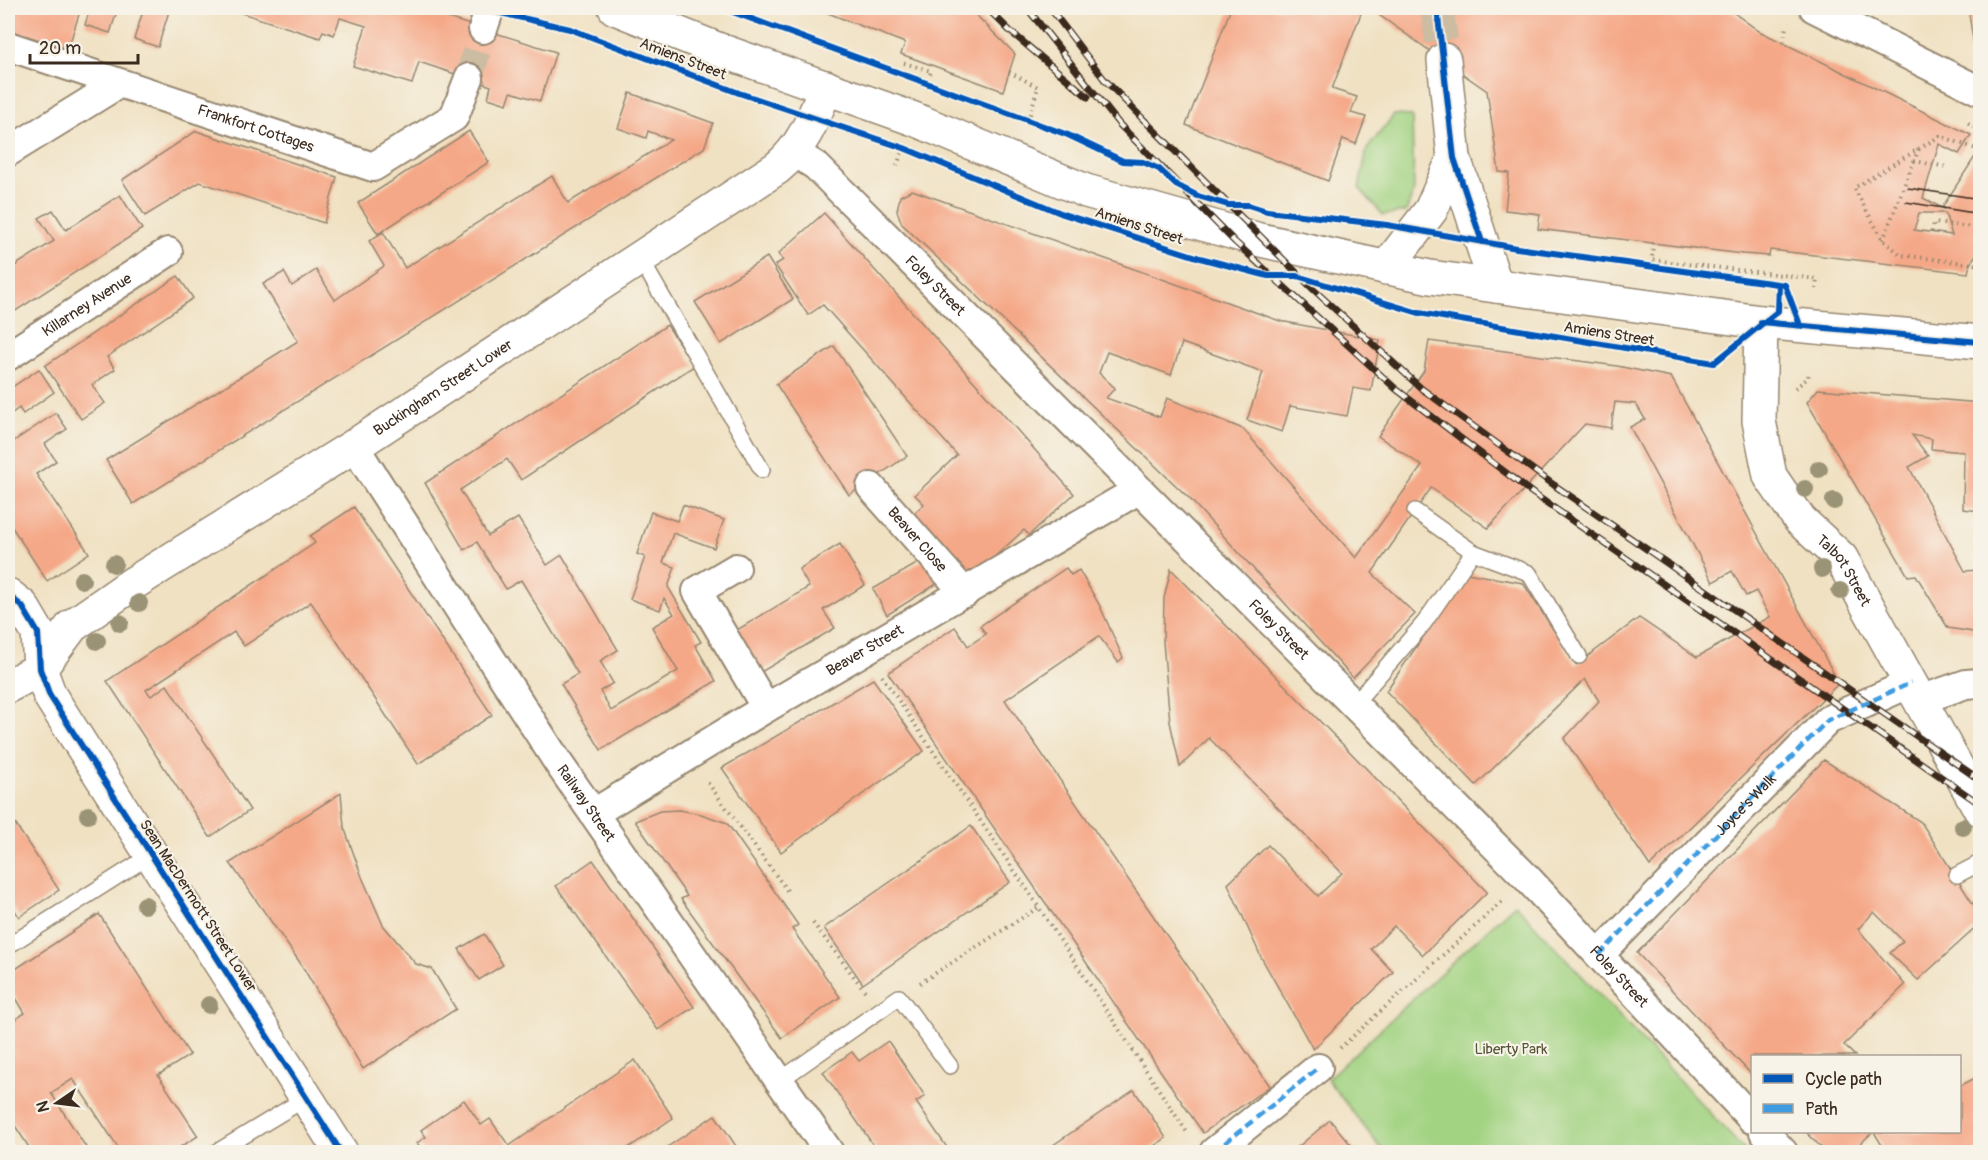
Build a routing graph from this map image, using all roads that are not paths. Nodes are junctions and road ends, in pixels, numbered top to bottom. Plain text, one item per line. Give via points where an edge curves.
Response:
1 (615, 8) edge
2 (1814, 8) edge
3 (8, 46) edge
4 (1444, 60) tunnel mouth
5 (469, 78) tunnel mouth
6 (117, 84) junction
7 (826, 87) junction
8 (1980, 91) edge
9 (8, 152) edge
10 (794, 152) junction
11 (1454, 158) junction
12 (168, 252) dead end
13 (640, 258) junction
14 (1386, 268) junction
15 (1496, 286) junction
16 (1761, 322) junction
17 (1980, 342) edge
18 (8, 356) edge
19 (354, 446) junction
20 (762, 470) dead end
21 (871, 487) dead end
22 (1138, 490) junction
23 (1415, 511) dead end
24 (1473, 552) junction
25 (736, 568) dead end
26 (965, 593) junction
27 (8, 595) edge
28 (1579, 656) dead end
29 (40, 669) junction
30 (1980, 683) edge
31 (8, 686) edge
32 (1916, 692) junction
33 (1355, 703) junction
34 (766, 708) junction
35 (1980, 809) edge
36 (594, 813) junction
37 (151, 855) junction
38 (1980, 863) edge
39 (1957, 875) dead end
40 (8, 946) edge
41 (1599, 955) junction
42 (950, 1066) dead end
43 (1318, 1068) road end
44 (779, 1081) junction
45 (306, 1098) junction
46 (1751, 1118) edge
47 (1766, 1133) edge
48 (1204, 1148) edge
49 (217, 1152) edge
50 (341, 1152) edge
51 (829, 1152) edge
52 (1783, 1152) edge

1 - 7 street, Amiens Street
2 - 8 street
3 - 6 street, Frankfort Cottages
4 - 11 street
5 - 6 street, Frankfort Cottages via 454,117 373,167
6 - 9 street
7 - 10 street, Buckingham Street Lower
7 - 14 street, Amiens Street via 1109,198 1256,239
10 - 13 street, Buckingham Street Lower via 777,168
10 - 22 street, Foley Street via 822,172
11 - 14 street via 1431,210
11 - 15 street
12 - 18 street, Killarney Avenue
13 - 19 street, Buckingham Street Lower
13 - 20 lane
14 - 15 street, Amiens Street
15 - 16 street, Amiens Street
16 - 17 street, Amiens Street
16 - 32 street, Talbot Street via 1759,421 1770,476 1800,520 1841,558
19 - 29 street, Buckingham Street Lower via 132,584 72,626
19 - 36 street, Railway Street
21 - 26 street, Beaver Close
22 - 26 street, Beaver Street
22 - 33 street, Foley Street
23 - 24 lane
24 - 28 lane via 1529,573
24 - 33 lane via 1424,623
25 - 34 street via 698,591
26 - 34 street, Beaver Street
27 - 29 street, Sean MacDermott Street Lower via 22,606 38,633
29 - 31 street
29 - 37 street, Sean MacDermott Street Lower via 50,696
30 - 32 street, Joyce's Walk
32 - 35 street, Talbot Street
32 - 41 street, Joyce's Walk via 1828,720
33 - 41 street, Foley Street
34 - 36 street, Beaver Street
36 - 44 street, Railway Street
37 - 40 lane
37 - 45 street, Sean MacDermott Street Lower
38 - 39 lane
41 - 46 street, Foley Street
42 - 44 lane via 899,997
43 - 48 street
44 - 51 street, Railway Street
45 - 49 lane
45 - 50 street, Sean MacDermott Street Lower
47 - 52 street

